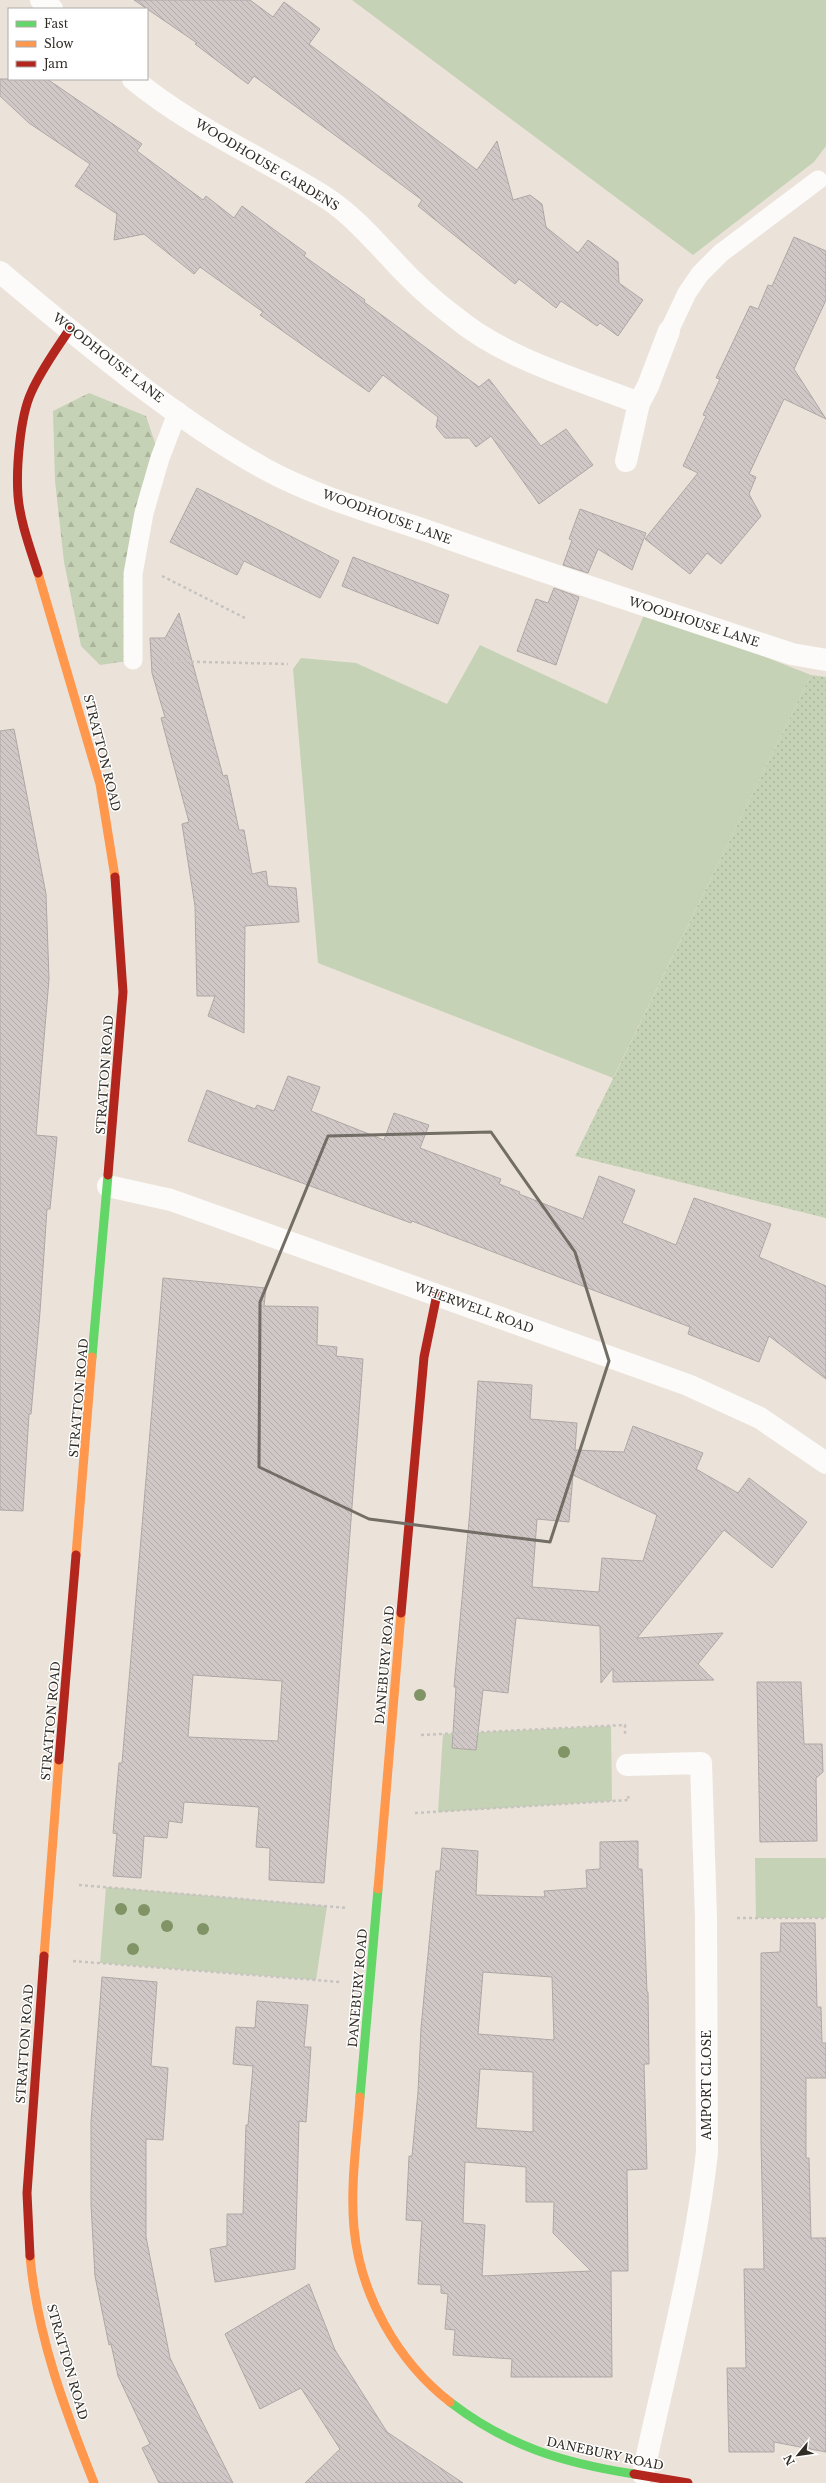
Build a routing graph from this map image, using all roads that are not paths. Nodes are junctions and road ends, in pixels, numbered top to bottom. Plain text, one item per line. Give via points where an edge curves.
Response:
1 (40, 0) edge
2 (51, 8) edge
3 (135, 80) edge
4 (818, 180) dead end
5 (0, 272) edge
6 (69, 330) junction
7 (669, 331) joint
8 (639, 403) junction
9 (178, 411) junction
10 (626, 462) dead end
11 (133, 660) road end
12 (826, 660) edge
13 (108, 1186) junction
14 (437, 1294) junction
15 (826, 1463) edge
16 (627, 1765) road end
17 (643, 2474) junction
18 (94, 2483) edge
19 (688, 2483) edge

1 - 2 street
3 - 8 street, WOODHOUSE GARDENS via 220,138 328,200 350,217 410,278 456,319 496,344 538,364
4 - 7 lane via 721,253 700,274 687,293
5 - 6 street, WOODHOUSE LANE
6 - 9 street, WOODHOUSE LANE
6 - 13 street, STRATTON ROAD via 42,371 30,394 22,420 18,496 28,541 55,625 100,784 117,890 123,992
7 - 8 street
8 - 10 street
9 - 11 lane via 160,458 144,513 133,574
9 - 12 street, WOODHOUSE LANE via 266,469 316,492 555,576 792,654
13 - 14 street, WHERWELL ROAD via 171,1200
13 - 18 street, STRATTON ROAD via 43,1958 29,2151 28,2234 42,2327
14 - 15 street, WHERWELL ROAD via 688,1385 737,1406 783,1432
14 - 17 street, DANEBURY ROAD via 422,1377 355,2159 354,2236 362,2272 373,2301 409,2362 429,2387 488,2429 546,2455
16 - 17 street, AMPORT CLOSE via 701,1763 706,1918 706,2158 692,2245
17 - 19 street, DANEBURY ROAD

